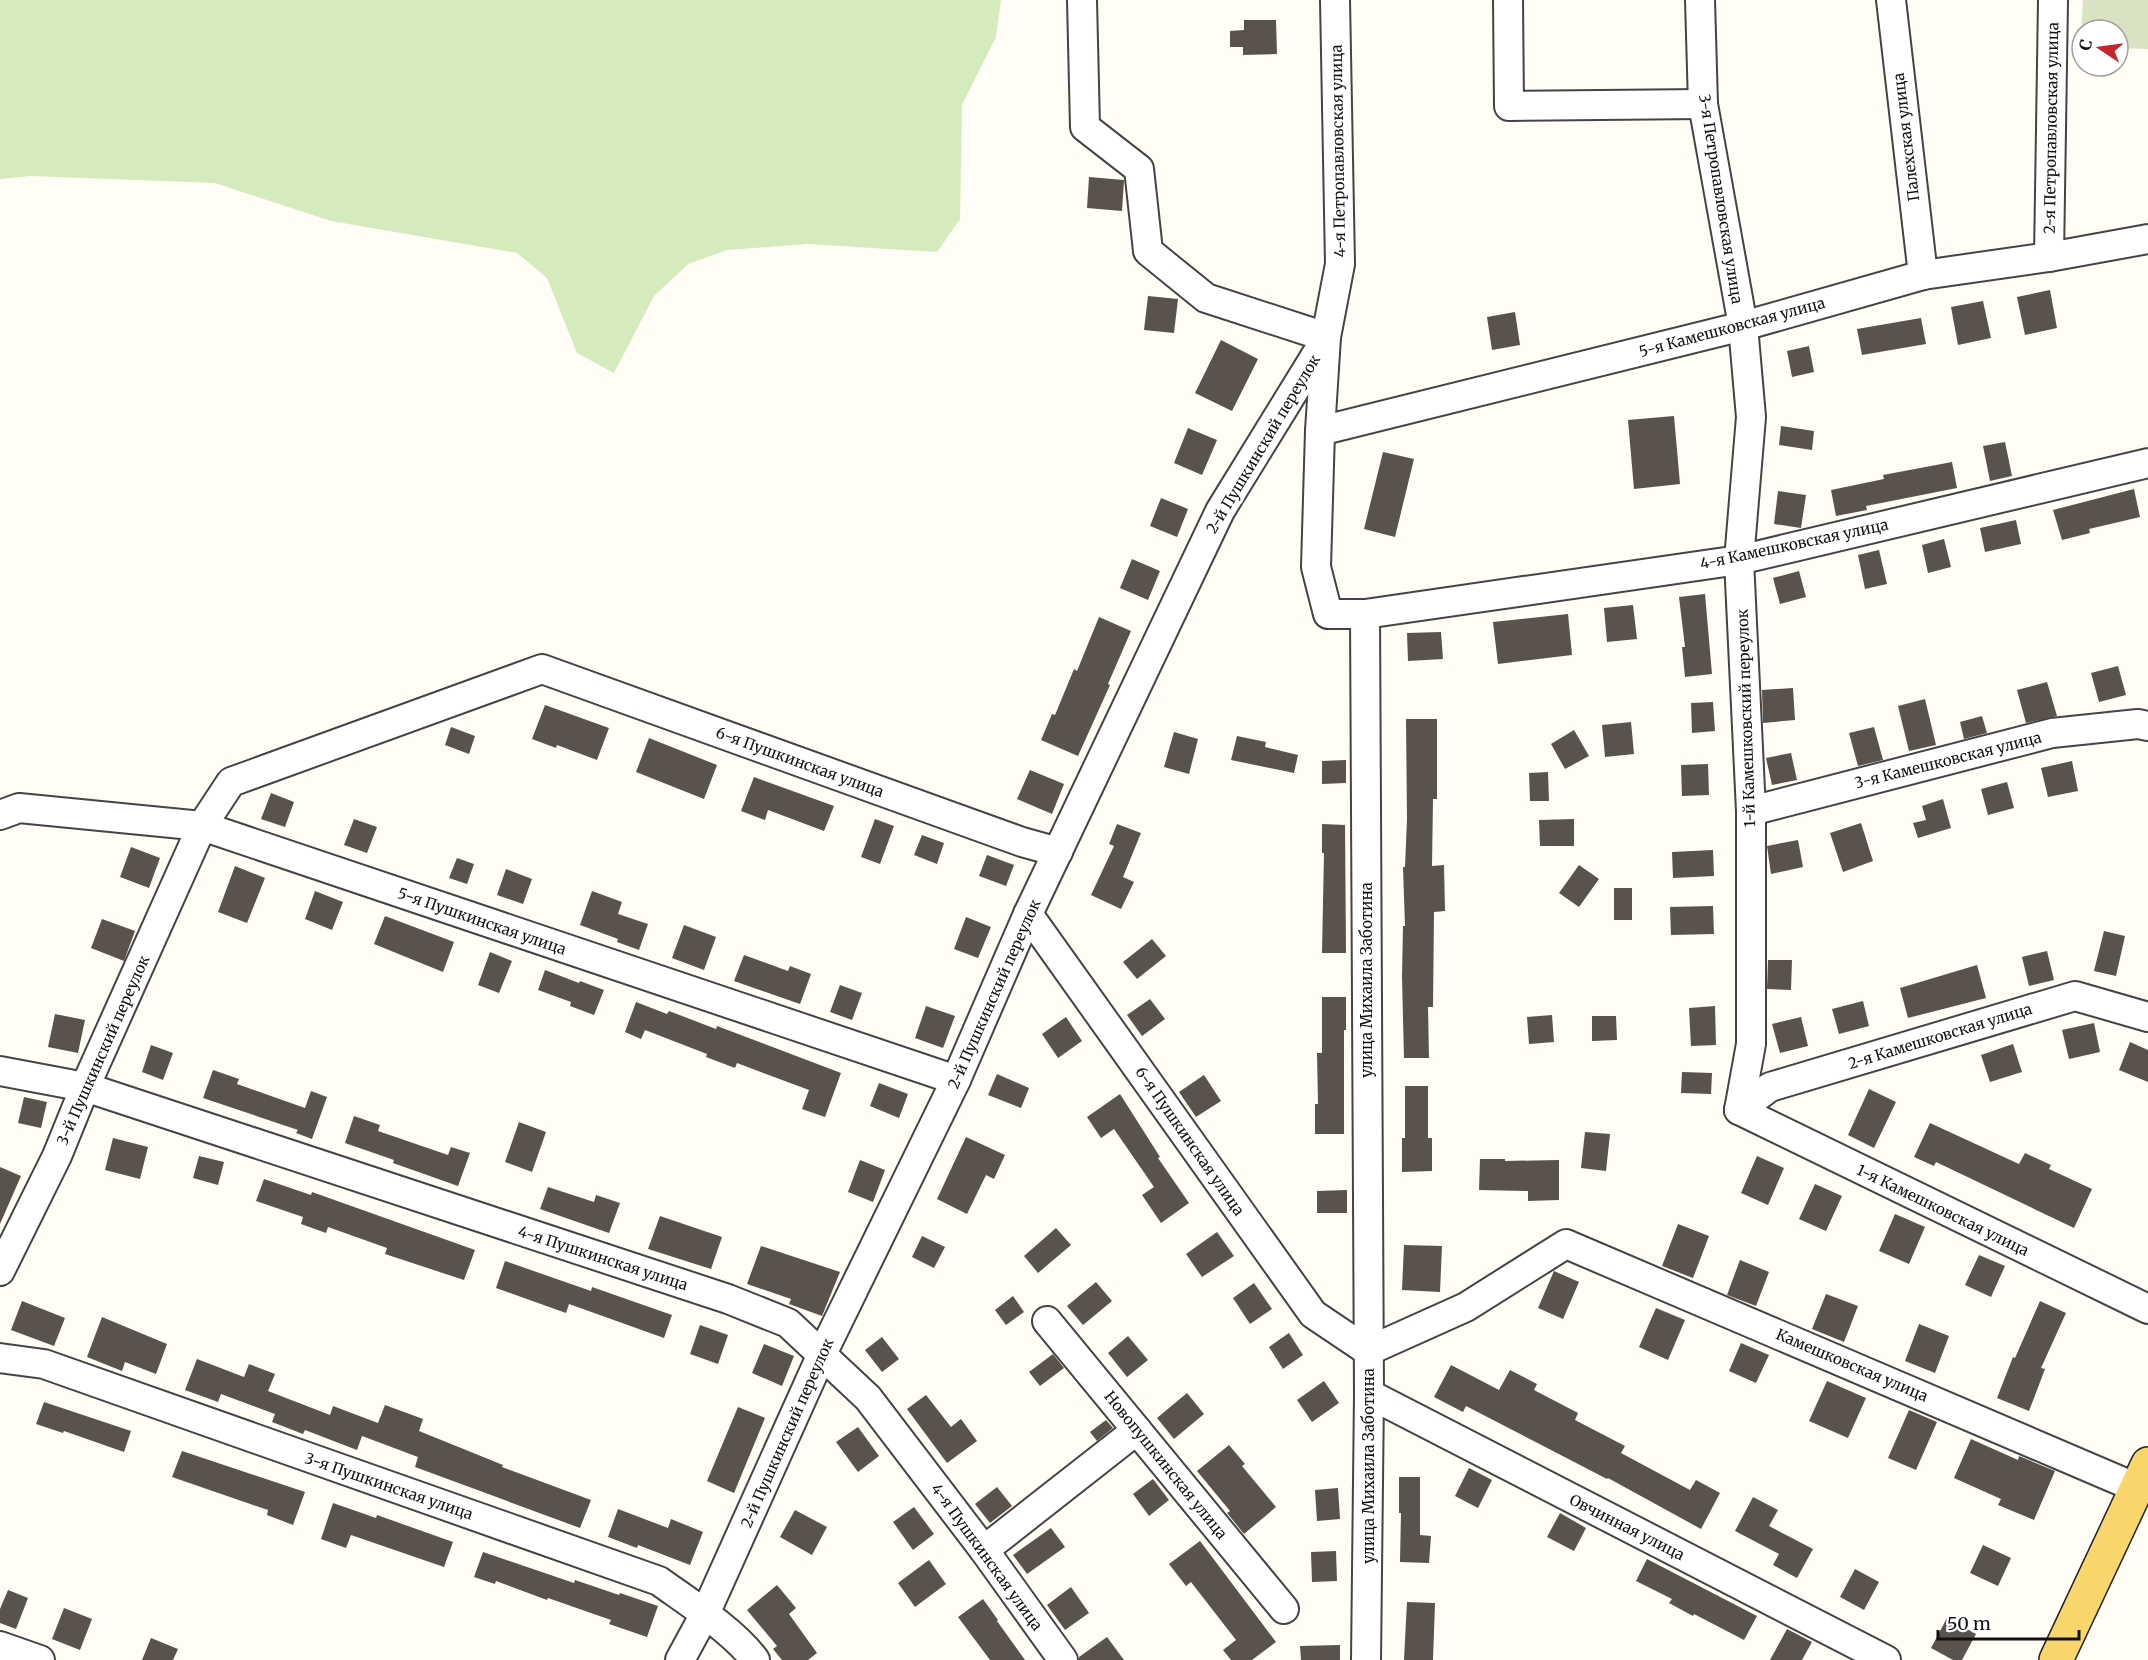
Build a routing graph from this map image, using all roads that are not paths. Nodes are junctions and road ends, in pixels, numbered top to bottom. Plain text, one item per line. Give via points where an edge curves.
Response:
1 (1082, 0) edge
2 (1335, 0) edge
3 (1508, 0) edge
4 (1700, 0) edge
5 (1891, 0) edge
6 (2053, 0) edge
7 (1703, 104) junction
8 (2148, 239) edge
9 (2049, 257) junction
10 (1923, 274) junction
11 (1743, 326) junction
12 (1326, 338) junction
13 (1320, 432) junction
14 (2148, 463) edge
15 (1739, 560) junction
16 (1365, 614) junction
17 (543, 669) joint
18 (2148, 726) edge
19 (1751, 811) junction
20 (0, 815) edge
21 (202, 826) junction
22 (1058, 852) junction
23 (1028, 914) junction
24 (2148, 1017) edge
25 (0, 1071) edge
26 (956, 1080) junction
27 (85, 1087) junction
28 (1739, 1110) junction
29 (0, 1271) edge
30 (2148, 1309) edge
31 (1047, 1321) dead end
32 (1368, 1351) junction
33 (822, 1353) junction
34 (0, 1359) edge
35 (1369, 1394) junction
36 (1137, 1430) junction
37 (2142, 1476) edge
38 (984, 1550) junction
39 (1284, 1609) dead end
40 (705, 1614) junction
41 (0, 1646) edge
42 (40, 1660) edge
43 (680, 1660) edge
44 (755, 1660) edge
45 (1063, 1660) edge
46 (1366, 1660) edge
47 (1886, 1660) edge
48 (2056, 1660) edge

1 - 12 street via 1085,127 1139,169 1148,251 1206,298
2 - 12 street, 4-я Петропавловская улица via 1340,264
3 - 7 street via 1509,106
4 - 7 street, 3-я Петропавловская улица
5 - 10 street, Палехская улица
6 - 9 street, 2-я Петропавловская улица
7 - 11 street, 3-я Петропавловская улица
8 - 9 street, 5-я Камешковская улица
9 - 10 street, 5-я Камешковская улица
10 - 11 street, 5-я Камешковская улица
11 - 13 street, 5-я Камешковская улица
11 - 15 street, 1-й Камешковский переулок via 1751,417
12 - 13 street
12 - 22 street, 2-й Пушкинский переулок via 1220,511
13 - 16 street via 1316,567 1328,614
14 - 15 street, 4-я Камешковская улица
15 - 16 street, 4-я Камешковская улица
15 - 19 street, 1-й Камешковский переулок
16 - 32 street, улица Михаила Заботина
17 - 21 street, 3-й Пушкинский переулок via 231,782
17 - 22 street, 6-я Пушкинская улица
18 - 19 street, 3-я Камешковская улица via 2052,733
19 - 28 street, 1-й Камешковский переулок via 1751,1044
20 - 21 street, 5-я Пушкинская улица via 19,808
21 - 26 street, 5-я Пушкинская улица
21 - 27 street, 3-й Пушкинский переулок
22 - 23 street, 2-й Пушкинский переулок
23 - 26 street, 2-й Пушкинский переулок
23 - 32 street, 6-я Пушкинская улица via 1313,1314
24 - 28 street, 2-я Камешковская улица via 2075,996 1770,1087
25 - 27 street, 4-я Пушкинская улица
26 - 33 street, 2-й Пушкинский переулок
27 - 29 street, 3-й Пушкинский переулок via 57,1156
27 - 33 street, 4-я Пушкинская улица via 728,1299 788,1323
28 - 30 street, 1-я Камешковская улица
31 - 36 street, Новопушкинская улица
32 - 35 street, улица Михаила Заботина
32 - 37 street, Камешковская улица via 1466,1307 1566,1244
33 - 38 street, 4-я Пушкинская улица via 868,1398
33 - 40 street, 2-й Пушкинский переулок
34 - 40 street, 3-я Пушкинская улица via 44,1364 659,1581
35 - 46 street, улица Михаила Заботина
35 - 47 street, Овчинная улица
36 - 38 street
36 - 39 street, Новопушкинская улица
37 - 48 main road
38 - 45 street, 4-я Пушкинская улица
40 - 43 street, 2-й Пушкинский переулок
40 - 44 street, 3-я Пушкинская улица
41 - 42 street

